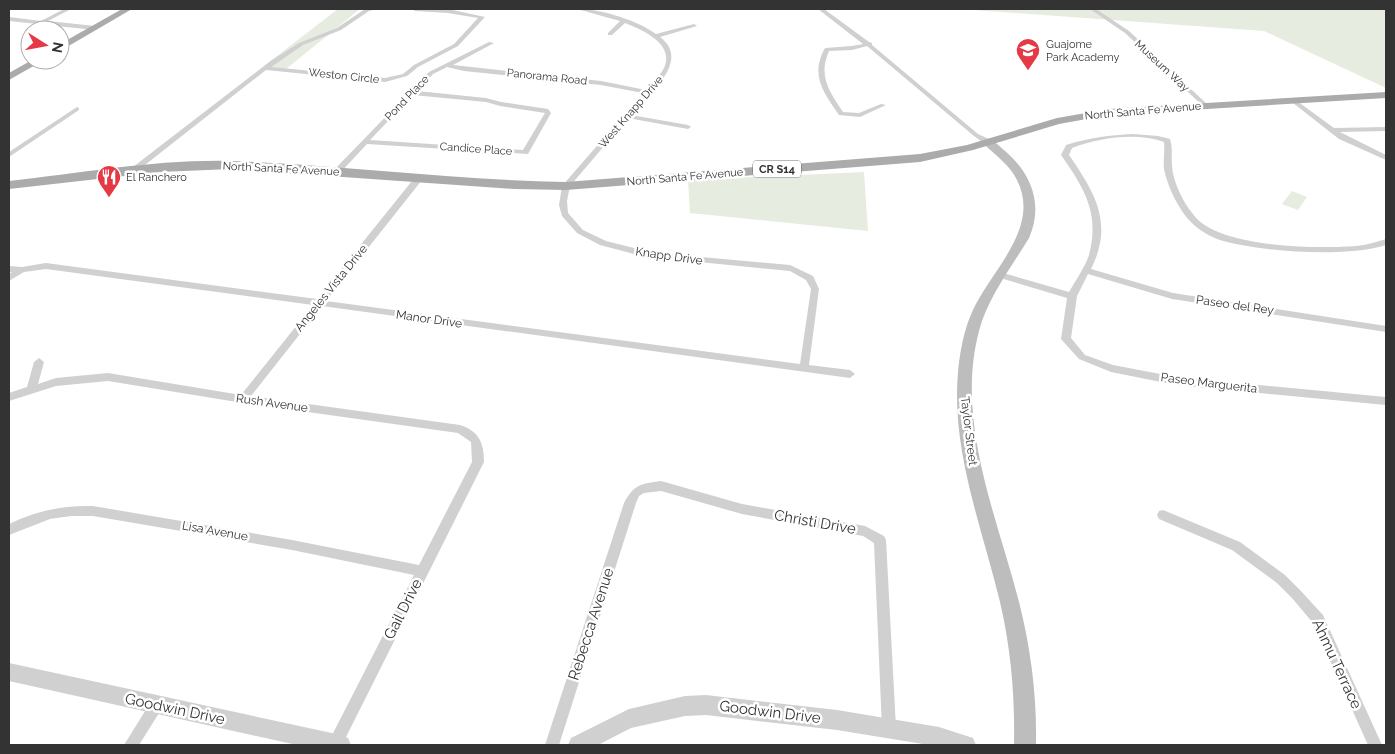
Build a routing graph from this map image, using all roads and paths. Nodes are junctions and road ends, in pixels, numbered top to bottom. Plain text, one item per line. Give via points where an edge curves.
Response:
1 (68, 9) edge
2 (128, 9) edge
3 (374, 9) edge
4 (415, 9) edge
5 (580, 9) edge
6 (821, 9) edge
7 (1093, 9) edge
8 (594, 10) edge
9 (47, 20) edge
10 (624, 21) junction
11 (70, 25) edge
12 (694, 26) dead end
13 (95, 28) junction
14 (610, 34) dead end
15 (656, 36) junction
16 (70, 42) edge
17 (491, 43) dead end
18 (870, 44) junction
19 (446, 64) junction
20 (266, 68) junction
21 (21, 70) edge
22 (9, 77) edge
23 (648, 92) junction
24 (412, 93) junction
25 (1386, 95) edge
26 (1294, 102) junction
27 (883, 105) dead end
28 (1206, 106) junction
29 (77, 109) dead end
30 (627, 116) junction
31 (688, 127) dead end
32 (1386, 129) edge
33 (1332, 130) junction
34 (364, 142) junction
35 (988, 142) junction
36 (9, 156) edge
37 (1386, 158) edge
38 (132, 170) junction
39 (336, 172) junction
40 (419, 178) junction
41 (9, 185) edge
42 (566, 186) junction
43 (1386, 242) edge
44 (9, 269) edge
45 (22, 270) junction
46 (1086, 270) junction
47 (1000, 275) junction
48 (9, 278) edge
49 (1072, 296) junction
50 (318, 304) junction
51 (1386, 328) edge
52 (39, 362) dead end
53 (804, 368) junction
54 (850, 374) dead end
55 (32, 388) junction
56 (9, 397) edge
57 (243, 399) junction
58 (1386, 401) edge
59 (472, 473) joint
60 (630, 503) joint
61 (1162, 515) dead end
62 (9, 530) edge
63 (422, 571) junction
64 (9, 672) edge
65 (157, 705) junction
66 (889, 728) junction
67 (131, 745) edge
68 (337, 745) edge
69 (552, 745) edge
70 (578, 745) edge
71 (966, 745) edge
72 (1025, 745) edge
73 (1375, 745) edge

1 - 9 street
2 - 13 main road
3 - 20 street via 339,29 301,44
4 - 20 street, Weston Circle via 482,18 456,45 399,78 385,80
5 - 8 street
6 - 18 street
7 - 28 street, Museum Way via 1127,32
8 - 10 street
10 - 14 street
10 - 15 street
11 - 13 street
12 - 15 street
13 - 16 main road
15 - 23 street, West Knapp Drive via 662,41 669,62 664,74
17 - 19 street, Pond Place
18 - 27 street via 827,49 820,74 841,114 860,115
18 - 35 street
19 - 23 street, Panorama Road
19 - 24 street, Pond Place via 431,73
20 - 38 street
21 - 22 main road
23 - 30 street, West Knapp Drive
24 - 34 street, Pond Place
24 - 34 street, Candice Place via 486,100 546,110 548,113 525,152
25 - 26 main road, North Santa Fe Avenue / CR S14
26 - 28 main road, North Santa Fe Avenue / CR S14
26 - 33 street
28 - 35 main road, North Santa Fe Avenue / CR S14 via 1084,116 1040,125
29 - 36 street
30 - 31 street
30 - 42 street, West Knapp Drive
32 - 33 street
33 - 37 street
34 - 39 street, Pond Place
35 - 42 main road, North Santa Fe Avenue / CR S14 via 920,158
35 - 47 main road, Taylor Street via 1011,162 1025,181 1030,199 1029,226
38 - 39 main road, North Santa Fe Avenue / CR S14 via 231,164
38 - 41 main road, North Santa Fe Avenue / CR S14
39 - 40 main road, North Santa Fe Avenue / CR S14
40 - 42 main road, North Santa Fe Avenue / CR S14
40 - 50 street, Angeles Vista Drive
42 - 53 street, Knapp Drive via 563,204 566,216 574,228 589,237 659,256 790,268 810,278 815,289
43 - 46 street, Paseo Marguerita via 1354,249 1299,248 1232,240 1203,230 1190,217 1168,170 1166,141 1145,135 1080,142 1069,146 1065,155 1094,201 1098,226 1093,256
44 - 45 street, Manor Drive
45 - 48 street
45 - 50 street, Manor Drive via 46,266
46 - 49 street, Paseo Marguerita
46 - 51 street, Paseo del Rey via 1172,296
47 - 49 street
47 - 72 main road, Taylor Street via 977,314 971,332 964,390 970,457 1018,640
49 - 58 street, Paseo Marguerita via 1066,339 1082,357 1111,368 1176,381
50 - 53 street, Manor Drive
50 - 57 street, Angeles Vista Drive
52 - 55 street
53 - 54 street, Manor Drive
55 - 56 street, Rush Avenue
55 - 57 street, Rush Avenue via 56,382 108,377
57 - 59 street, Rush Avenue via 460,429 473,435 479,447 478,462
59 - 63 street, Gail Drive
60 - 66 street, Christi Drive via 642,489 661,486 742,509 865,531 880,540
60 - 69 street, Rebecca Avenue
61 - 73 street, Ahmu Terrace via 1236,546 1296,594 1318,619
62 - 63 street, Lisa Avenue via 54,513 93,511
63 - 68 street, Gail Drive
64 - 65 street, Goodwin Drive
65 - 67 street
65 - 68 street, Goodwin Drive
66 - 70 street, Goodwin Drive via 706,704 629,719
66 - 71 street, Goodwin Drive via 939,736

